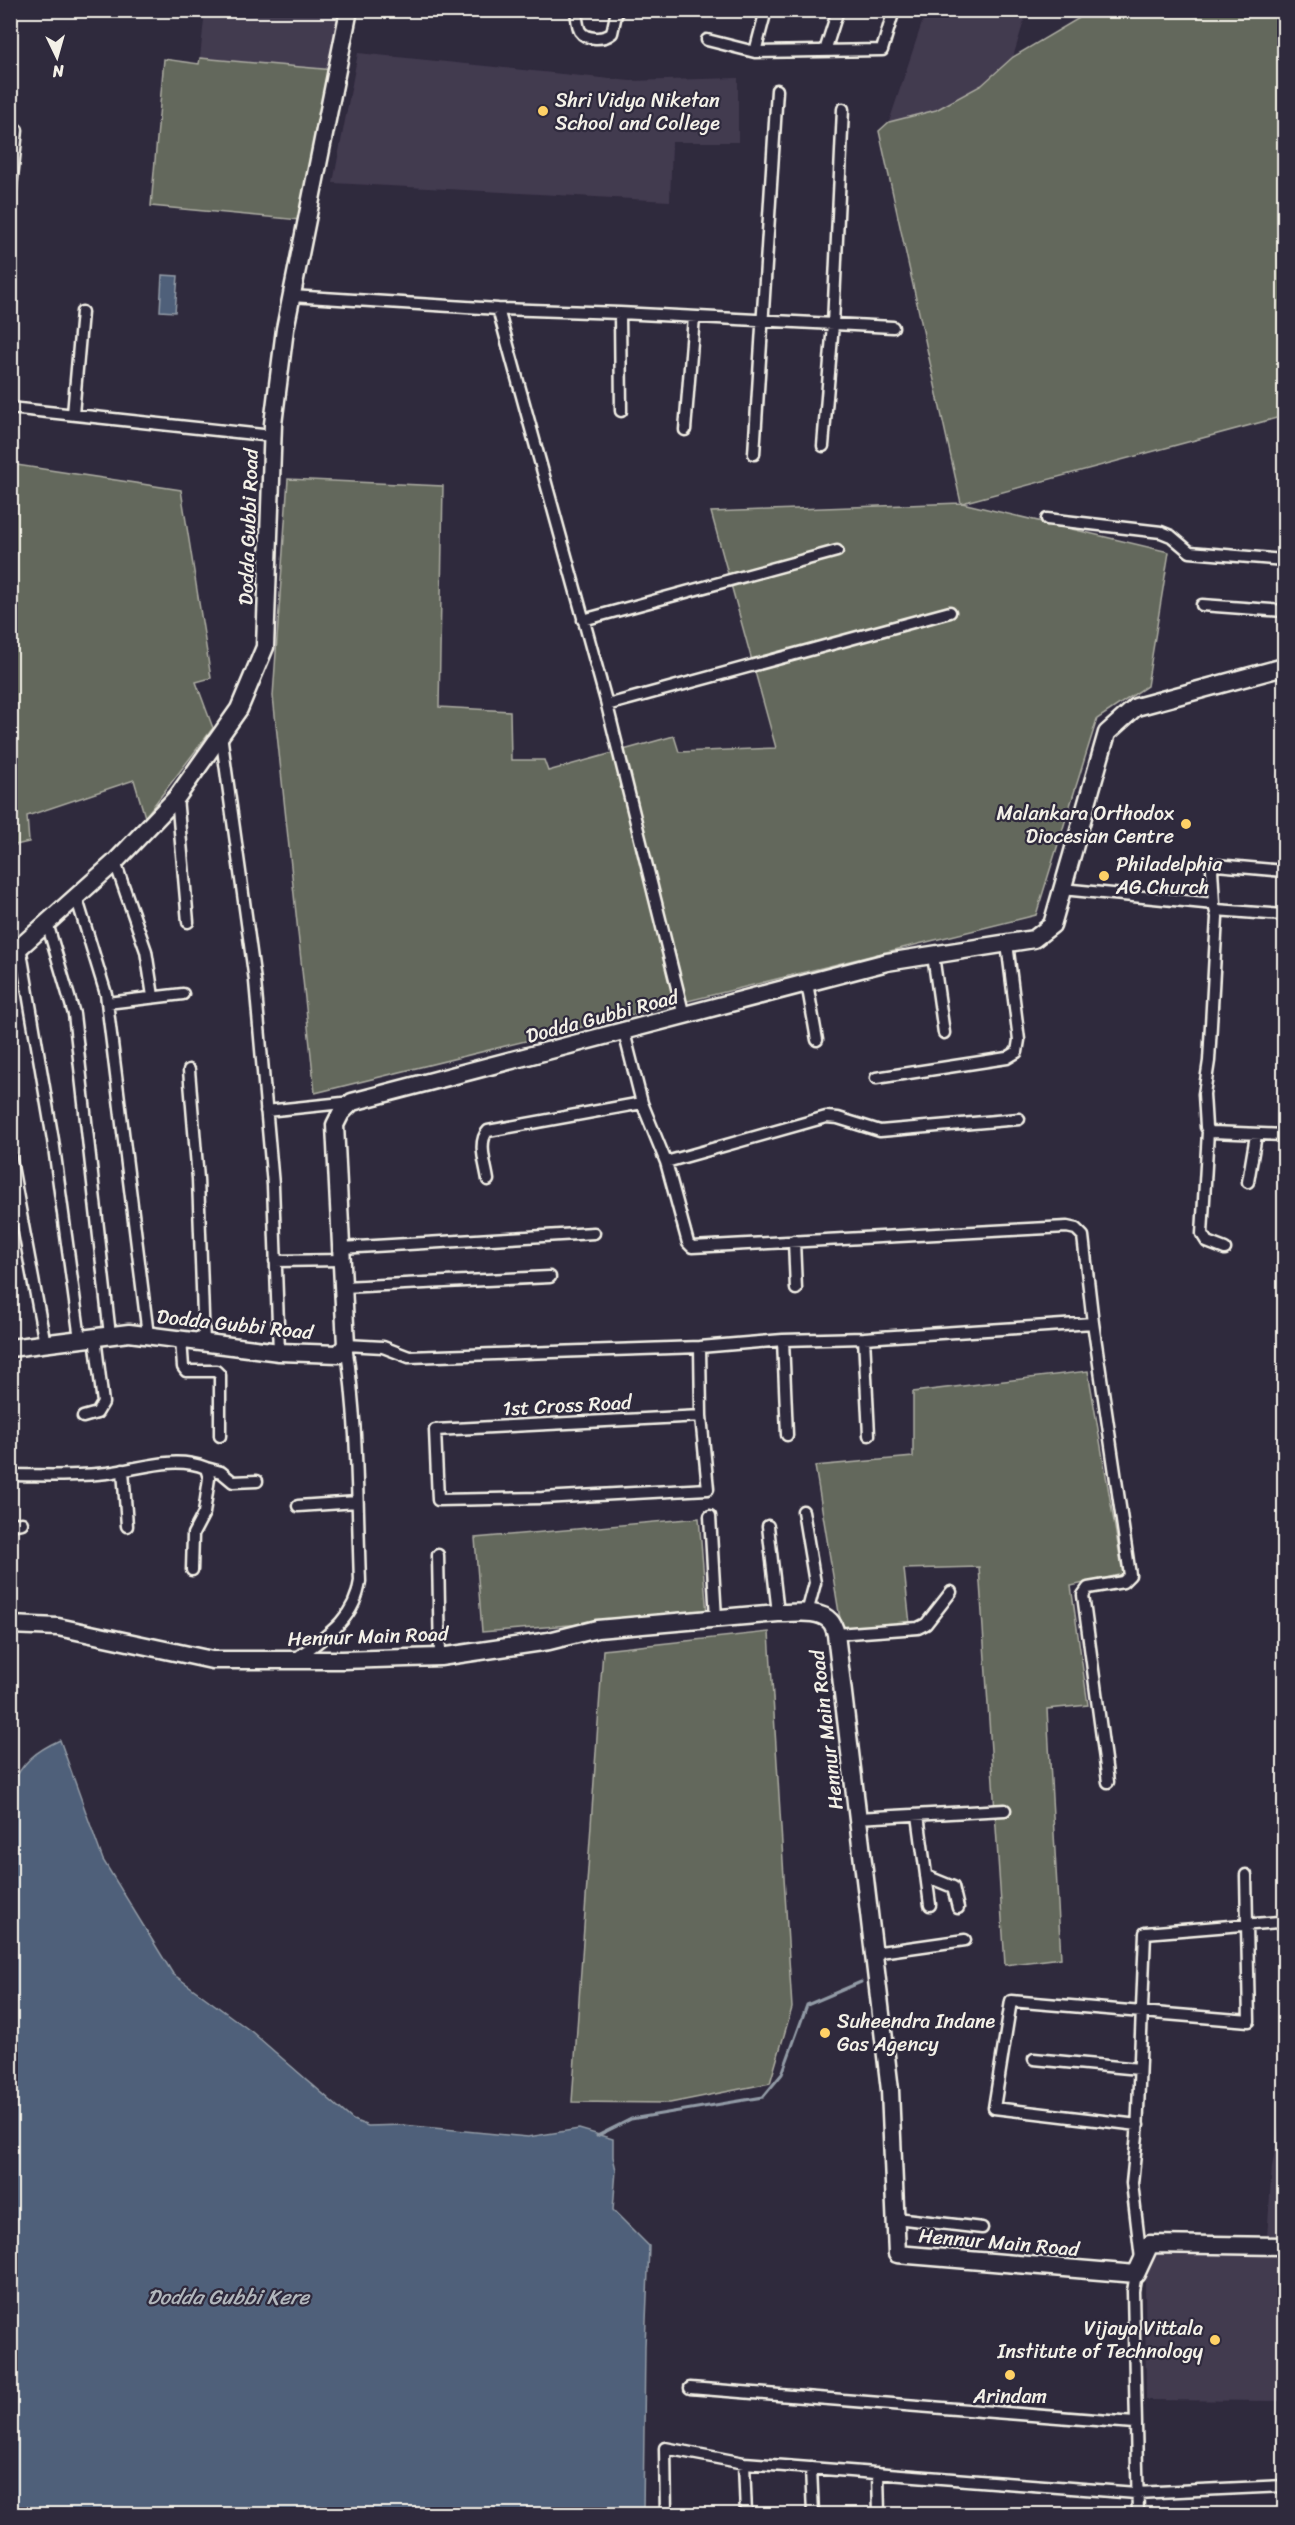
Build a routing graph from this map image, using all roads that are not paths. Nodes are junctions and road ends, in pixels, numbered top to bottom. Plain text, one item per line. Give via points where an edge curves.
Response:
1 (349, 10) edge
2 (576, 10) edge
3 (617, 10) edge
4 (766, 10) edge
5 (838, 10) edge
6 (894, 10) edge
7 (707, 40) dead end
8 (825, 51) junction
9 (755, 52) junction
10 (777, 90) dead end
11 (843, 109) dead end
12 (17, 130) dead end
13 (10, 197) edge
14 (291, 296) junction
15 (498, 309) junction
16 (82, 312) dead end
17 (620, 313) junction
18 (694, 316) junction
19 (764, 320) junction
20 (833, 324) junction
21 (893, 327) dead end
22 (10, 408) edge
23 (621, 411) dead end
24 (73, 414) junction
25 (685, 430) dead end
26 (272, 436) junction
27 (823, 446) dead end
28 (754, 454) dead end
29 (1047, 519) dead end
30 (1284, 540) edge
31 (1284, 547) edge
32 (837, 551) dead end
33 (1284, 560) edge
34 (1202, 605) dead end
35 (1284, 611) edge
36 (950, 612) dead end
37 (583, 620) junction
38 (1284, 667) edge
39 (607, 705) junction
40 (221, 733) junction
41 (177, 796) junction
42 (115, 862) junction
43 (1284, 871) edge
44 (1062, 890) junction
45 (76, 896) junction
46 (1215, 907) junction
47 (1284, 915) edge
48 (188, 922) dead end
49 (47, 923) junction
50 (1007, 943) junction
51 (15, 951) edge
52 (933, 955) junction
53 (807, 983) junction
54 (183, 994) dead end
55 (153, 996) junction
56 (107, 1003) junction
57 (684, 1016) junction
58 (624, 1032) junction
59 (945, 1033) dead end
60 (817, 1040) dead end
61 (189, 1070) dead end
62 (876, 1078) dead end
63 (352, 1102) junction
64 (642, 1103) junction
65 (266, 1111) junction
66 (1019, 1119) dead end
67 (1208, 1131) junction
68 (1256, 1135) junction
69 (1284, 1135) edge
70 (10, 1155) edge
71 (666, 1162) junction
72 (488, 1180) dead end
73 (1248, 1182) dead end
74 (594, 1233) dead end
75 (794, 1241) junction
76 (1225, 1249) dead end
77 (342, 1254) junction
78 (275, 1261) junction
79 (550, 1277) dead end
80 (343, 1287) junction
81 (796, 1289) dead end
82 (1093, 1323) junction
83 (148, 1335) junction
84 (95, 1337) junction
85 (864, 1338) junction
86 (181, 1340) junction
87 (783, 1340) junction
88 (204, 1342) junction
89 (45, 1344) junction
90 (346, 1346) junction
91 (700, 1347) junction
92 (10, 1348) edge
93 (279, 1352) junction
94 (701, 1416) junction
95 (83, 1417) dead end
96 (787, 1435) dead end
97 (869, 1435) dead end
98 (220, 1436) dead end
99 (206, 1468) junction
100 (123, 1470) junction
101 (10, 1475) edge
102 (258, 1481) dead end
103 (357, 1502) junction
104 (298, 1506) dead end
105 (803, 1511) dead end
106 (710, 1516) dead end
107 (10, 1520) edge
108 (22, 1523) dead end
109 (127, 1526) dead end
110 (768, 1526) dead end
111 (438, 1555) dead end
112 (192, 1570) dead end
113 (951, 1592) dead end
114 (778, 1613) junction
115 (807, 1613) junction
116 (716, 1618) junction
117 (10, 1625) edge
118 (836, 1634) junction
119 (440, 1657) junction
120 (292, 1660) junction
121 (1108, 1782) dead end
122 (1005, 1810) dead end
123 (918, 1815) junction
124 (857, 1818) junction
125 (1246, 1875) dead end
126 (926, 1876) junction
127 (930, 1905) dead end
128 (958, 1908) dead end
129 (1279, 1922) dead end
130 (1248, 1925) junction
131 (965, 1940) dead end
132 (873, 1953) junction
133 (1141, 2014) junction
134 (1034, 2059) dead end
135 (1139, 2068) junction
136 (1138, 2125) junction
137 (896, 2218) junction
138 (982, 2228) dead end
139 (1284, 2246) edge
140 (1139, 2269) junction
141 (690, 2388) dead end
142 (1134, 2423) junction
143 (744, 2463) junction
144 (812, 2468) junction
145 (878, 2473) junction
146 (1284, 2486) edge
147 (1136, 2493) junction
148 (666, 2514) edge
149 (746, 2514) edge
150 (813, 2514) edge
151 (879, 2514) edge
152 (1138, 2514) edge

1 - 14 main road, Dodda Gubbi Road
2 - 3 street via 581,32 599,38 612,33
4 - 9 street
5 - 8 street
6 - 8 street via 882,50
7 - 9 street
8 - 9 street
10 - 19 street
11 - 20 street
12 - 13 street
14 - 15 street
14 - 26 main road, Dodda Gubbi Road
15 - 17 street
15 - 37 street
16 - 24 street
17 - 18 street
17 - 23 street
18 - 19 street
18 - 25 street
19 - 20 street
19 - 28 street
20 - 21 street
20 - 27 street
22 - 24 street
24 - 26 street
26 - 40 main road, Dodda Gubbi Road via 266,647 239,709
29 - 33 street via 1161,532 1190,552
30 - 31 street
32 - 37 street
34 - 35 street
36 - 39 street
37 - 39 street
38 - 44 main road, Dodda Gubbi Road via 1136,707 1107,733
39 - 57 street
40 - 41 main road, Dodda Gubbi Road
40 - 65 street via 255,981
41 - 42 main road, Dodda Gubbi Road
41 - 48 street
42 - 45 main road, Dodda Gubbi Road
42 - 55 street via 146,951
43 - 46 street via 1216,865 1212,869
44 - 46 street
44 - 50 main road, Dodda Gubbi Road via 1052,925 1034,939
45 - 49 main road, Dodda Gubbi Road
45 - 56 street
46 - 47 street
46 - 67 street via 1209,1061 1204,1094
49 - 51 main road, Dodda Gubbi Road
49 - 84 street via 74,1014
50 - 52 main road, Dodda Gubbi Road
50 - 62 street via 1019,1040 1017,1052 1007,1058
51 - 84 street
52 - 53 main road, Dodda Gubbi Road via 887,962
52 - 59 street
53 - 57 main road, Dodda Gubbi Road
53 - 60 street
54 - 55 street
55 - 56 street
56 - 83 street
57 - 58 main road, Dodda Gubbi Road
58 - 63 main road, Dodda Gubbi Road
58 - 64 street
61 - 88 street
63 - 65 street
63 - 77 main road via 335,1125
64 - 71 street
64 - 72 street via 488,1131 482,1136 482,1143
65 - 78 street
66 - 71 street via 880,1131 826,1117
67 - 68 street
67 - 76 street via 1202,1234 1207,1242
68 - 69 street
68 - 73 street
70 - 89 street
71 - 75 street via 692,1247
74 - 77 street
75 - 81 street
75 - 82 street via 1076,1229 1083,1236
77 - 78 street
77 - 80 main road
78 - 93 street
79 - 80 street
80 - 90 main road
82 - 85 street
82 - 121 street via 1130,1575 1124,1582 1088,1588 1083,1595
83 - 84 main road, Dodda Gubbi Road
83 - 86 main road, Dodda Gubbi Road
84 - 89 main road, Dodda Gubbi Road
84 - 95 street via 103,1403 97,1413
85 - 87 street
85 - 97 street
86 - 88 main road, Dodda Gubbi Road
86 - 98 street via 186,1371 216,1371 220,1375
87 - 91 street
87 - 96 street
88 - 93 main road, Dodda Gubbi Road
89 - 92 main road, Dodda Gubbi Road
90 - 91 street via 383,1347 409,1358
90 - 93 main road, Dodda Gubbi Road via 339,1354
90 - 103 street
91 - 94 street
94 - 94 street, 1st Cross Road via 708,1489 438,1500 435,1430
99 - 100 street via 192,1462 166,1462
99 - 102 street via 221,1472 233,1482
99 - 112 street via 209,1478 204,1513 193,1534
100 - 101 street
100 - 109 street
103 - 104 street
103 - 120 street via 357,1599 336,1628
105 - 115 street via 815,1583
106 - 116 street
107 - 108 street
110 - 114 street
111 - 119 street
113 - 118 street via 926,1624 918,1628
114 - 115 main road, Hennur Main Road
114 - 116 main road, Hennur Main Road
115 - 118 main road, Hennur Main Road via 830,1621
116 - 119 main road, Hennur Main Road via 597,1629 549,1641
117 - 120 main road, Hennur Main Road via 58,1627 212,1660
118 - 124 main road, Hennur Main Road
119 - 120 main road, Hennur Main Road
122 - 123 street
123 - 124 street
123 - 126 street
124 - 132 main road, Hennur Main Road
125 - 130 street
126 - 127 street
126 - 128 street via 954,1887
129 - 130 street
130 - 133 street via 1145,1933
130 - 133 street via 1249,2021
131 - 132 street
132 - 137 main road, Hennur Main Road via 890,2090
133 - 135 street
133 - 136 street via 1011,2001 994,2108
134 - 135 street
135 - 136 street
136 - 140 street via 1132,2183
137 - 138 street
137 - 140 main road, Hennur Main Road via 897,2254
139 - 140 main road via 1150,2244
140 - 142 street via 1133,2291
141 - 142 street
142 - 147 street
143 - 144 street
143 - 148 street via 665,2448
143 - 149 street
144 - 145 street
144 - 150 street
145 - 147 street
145 - 151 street
146 - 147 street
147 - 152 street

